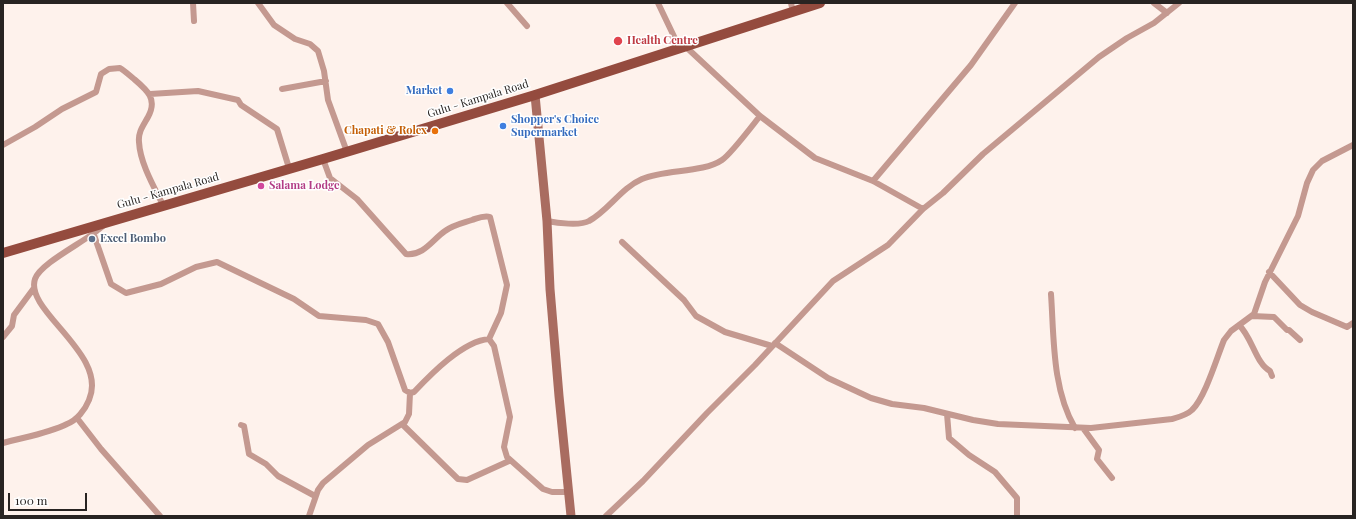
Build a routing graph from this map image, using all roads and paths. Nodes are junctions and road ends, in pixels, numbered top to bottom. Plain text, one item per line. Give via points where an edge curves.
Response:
1 (193, 3) edge
2 (258, 3) edge
3 (507, 3) edge
4 (658, 3) edge
5 (820, 3) edge
6 (1015, 3) edge
7 (1154, 3) edge
8 (1179, 3) edge
9 (792, 8) edge
10 (1167, 13) junction
11 (194, 21) dead end
12 (527, 26) dead end
13 (683, 48) junction
14 (326, 81) junction
15 (282, 89) dead end
16 (150, 94) junction
17 (535, 95) junction
18 (760, 116) junction
19 (3, 145) edge
20 (1353, 145) edge
21 (347, 152) junction
22 (322, 159) junction
23 (289, 168) junction
24 (873, 181) junction
25 (163, 205) junction
26 (922, 209) junction
27 (108, 221) junction
28 (547, 221) junction
29 (94, 235) junction
30 (622, 242) dead end
31 (3, 253) edge
32 (1270, 272) junction
33 (34, 288) junction
34 (1051, 294) dead end
35 (1252, 316) junction
36 (1353, 323) edge
37 (1239, 325) junction
38 (3, 337) edge
39 (489, 340) junction
40 (1300, 340) dead end
41 (773, 344) junction
42 (1272, 376) dead end
43 (410, 393) junction
44 (947, 414) junction
45 (77, 418) junction
46 (402, 424) junction
47 (241, 425) dead end
48 (1075, 428) junction
49 (1083, 428) junction
50 (3, 443) edge
51 (509, 461) junction
52 (1112, 478) dead end
53 (569, 492) junction
54 (315, 496) junction
55 (160, 516) edge
56 (309, 516) edge
57 (571, 516) edge
58 (606, 516) edge
59 (1017, 516) edge

1 - 11 street
2 - 14 street via 274,25 315,48 320,56
3 - 12 street
4 - 13 street
5 - 9 main road, Gulu - Kampala Road
6 - 24 street via 976,60
7 - 10 street
8 - 10 street
9 - 13 main road, Gulu - Kampala Road
10 - 26 street via 1099,57
13 - 17 main road, Gulu - Kampala Road
13 - 18 street
14 - 15 street
14 - 21 street via 328,100
16 - 19 street via 120,68 109,69 99,76 96,92 62,109 35,128
16 - 23 street via 198,91 238,100 241,105 277,129
16 - 25 street via 151,109 140,130 139,145 146,168
17 - 21 main road, Gulu - Kampala Road
17 - 28 street
18 - 24 street via 815,158
18 - 28 street via 722,160 706,167 668,172 642,179 588,221 562,224
20 - 32 street via 1322,161 1313,170 1298,216
21 - 22 main road, Gulu - Kampala Road
22 - 23 main road, Gulu - Kampala Road
22 - 39 street via 330,178 357,198 406,254 424,250 452,227 482,217 490,217 507,285 501,313
23 - 25 main road, Gulu - Kampala Road
24 - 26 street
25 - 27 main road, Gulu - Kampala Road
26 - 41 street via 888,244 832,281
27 - 29 street
27 - 31 main road, Gulu - Kampala Road
28 - 53 street via 558,389
29 - 33 street via 58,257 36,276
29 - 43 street via 111,284 126,293 161,284 196,267 217,262 294,299 319,316 374,322 382,329 405,390
30 - 41 street via 684,300 696,316 725,332
32 - 35 street
32 - 36 street via 1296,301 1312,312 1346,327
33 - 38 street via 14,315 12,326
33 - 45 street via 36,296 70,340 91,374 91,395 87,406
34 - 48 street via 1055,359 1060,388 1068,416
35 - 37 street
35 - 40 street via 1274,317
37 - 42 street
37 - 49 street via 1230,331 1224,340 1199,400 1192,410 1183,416
39 - 43 street via 479,341 446,362
39 - 51 street via 494,346 510,417 504,447
41 - 44 street via 828,378 871,398
41 - 58 street
43 - 46 street via 409,414
44 - 48 street via 998,424
44 - 59 street via 949,438 995,472 1017,498
45 - 50 street via 45,432
45 - 55 street via 100,449
46 - 51 street via 458,479 467,480
46 - 54 street via 368,445 338,469 323,483
47 - 54 street via 244,426 248,454 266,464 278,476
48 - 49 street
49 - 52 street via 1099,450 1097,459
51 - 53 street via 543,489
53 - 57 street
54 - 56 street

